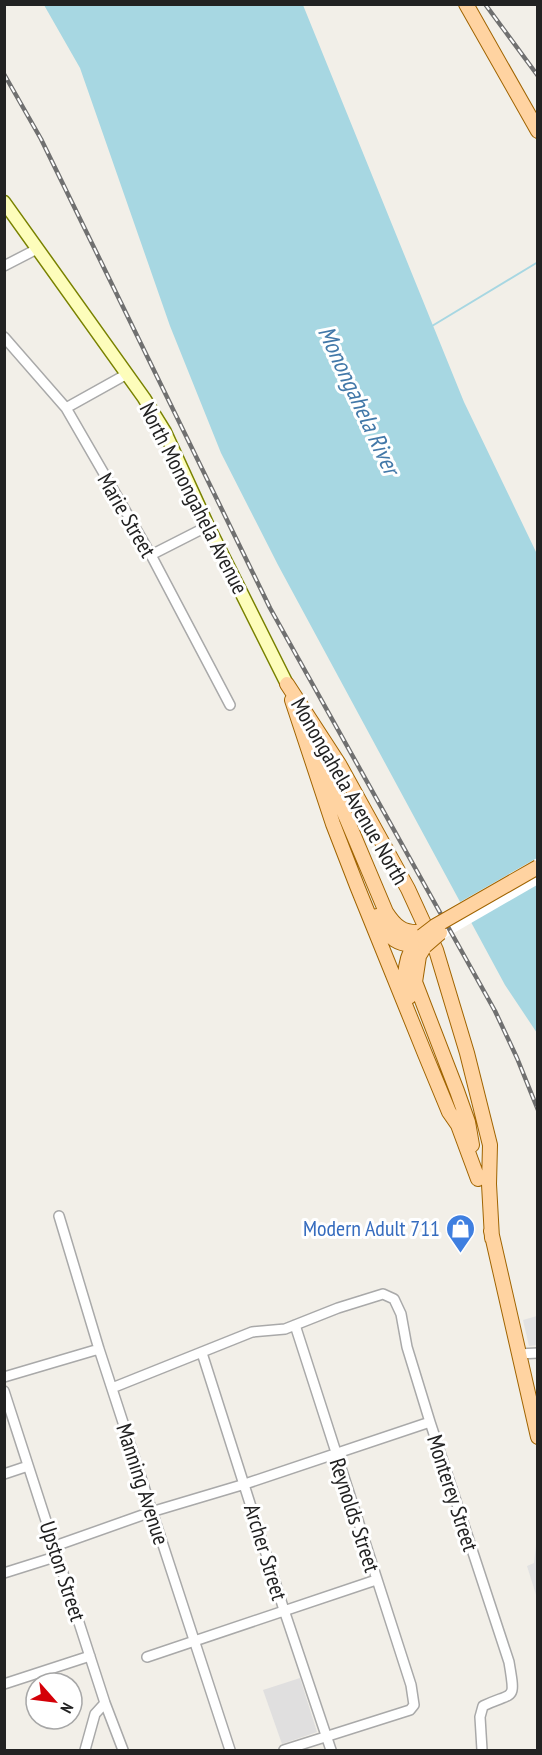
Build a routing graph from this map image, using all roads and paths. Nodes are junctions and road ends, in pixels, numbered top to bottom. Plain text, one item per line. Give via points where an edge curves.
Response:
1 (466, 4) edge
2 (537, 131) edge
3 (4, 202) edge
4 (37, 249) junction
5 (4, 266) edge
6 (4, 337) edge
7 (127, 374) junction
8 (66, 408) junction
9 (208, 526) junction
10 (151, 555) junction
11 (287, 684) junction
12 (230, 705) dead end
13 (313, 762) junction
14 (537, 867) edge
15 (537, 877) edge
16 (437, 930) junction
17 (421, 940) junction
18 (458, 1125) junction
19 (478, 1179) junction
20 (59, 1216) dead end
21 (492, 1238) junction
22 (295, 1325) junction
23 (99, 1348) junction
24 (202, 1353) junction
25 (537, 1353) edge
26 (518, 1354) junction
27 (4, 1377) edge
28 (112, 1388) junction
29 (4, 1391) edge
30 (430, 1422) junction
31 (537, 1437) edge
32 (335, 1452) junction
33 (28, 1466) junction
34 (4, 1474) edge
35 (245, 1484) junction
36 (151, 1512) junction
37 (57, 1551) junction
38 (4, 1573) edge
39 (376, 1581) junction
40 (284, 1610) junction
41 (194, 1641) junction
42 (90, 1656) junction
43 (147, 1658) dead end
44 (4, 1684) edge
45 (105, 1703) junction
46 (327, 1738) junction
47 (85, 1750) edge
48 (123, 1750) edge
49 (230, 1750) edge
50 (284, 1750) edge
51 (331, 1750) edge
52 (482, 1750) edge

1 - 2 main road
3 - 4 main road, North Monongahela Avenue
4 - 5 street
4 - 7 main road, North Monongahela Avenue
6 - 8 street, Marie Street
7 - 8 street
7 - 9 main road, North Monongahela Avenue via 165,432
8 - 10 street, Marie Street
9 - 10 street
9 - 11 main road, North Monongahela Avenue
10 - 12 street, Marie Street
11 - 13 main road, Monongahela Avenue North
11 - 17 main road via 386,912 400,929
11 - 21 main road, Monongahela Avenue North via 339,764 408,889 436,950 468,1053 490,1145
13 - 17 main road via 382,928 395,940
13 - 18 main road, Monongahela Avenue North via 374,930 449,1112
14 - 16 main road, bridge
15 - 16 main road
16 - 17 main road, bridge
17 - 18 main road via 408,959 407,992
17 - 19 main road via 415,982 468,1122
18 - 19 main road, Monongahela Avenue North
19 - 21 main road
20 - 23 street, Manning Avenue
21 - 26 main road
22 - 24 street via 252,1332
22 - 30 street, Monterey Street via 388,1294 401,1314
22 - 32 street, Reynolds Street
23 - 27 street
23 - 28 street, Manning Avenue
24 - 28 street
24 - 35 street, Archer Street
25 - 26 street
26 - 31 main road
28 - 36 street, Manning Avenue
29 - 33 street, Upston Street
30 - 32 street
30 - 52 street, Monterey Street via 509,1662 513,1687 504,1699 483,1706
32 - 35 street
32 - 39 street, Reynolds Street
33 - 34 street
33 - 37 street, Upston Street
35 - 36 street
35 - 40 street, Archer Street
36 - 37 street
36 - 41 street, Manning Avenue
37 - 38 street
37 - 42 street, Upston Street
39 - 40 street
39 - 46 street, Reynolds Street via 414,1705 410,1710
40 - 41 street
40 - 46 street, Archer Street
41 - 43 street
41 - 49 street, Manning Avenue
42 - 44 street
42 - 45 street, Upston Street
45 - 47 street via 95,1714
45 - 48 street, Upston Street
46 - 50 street
46 - 51 street, Archer Street

